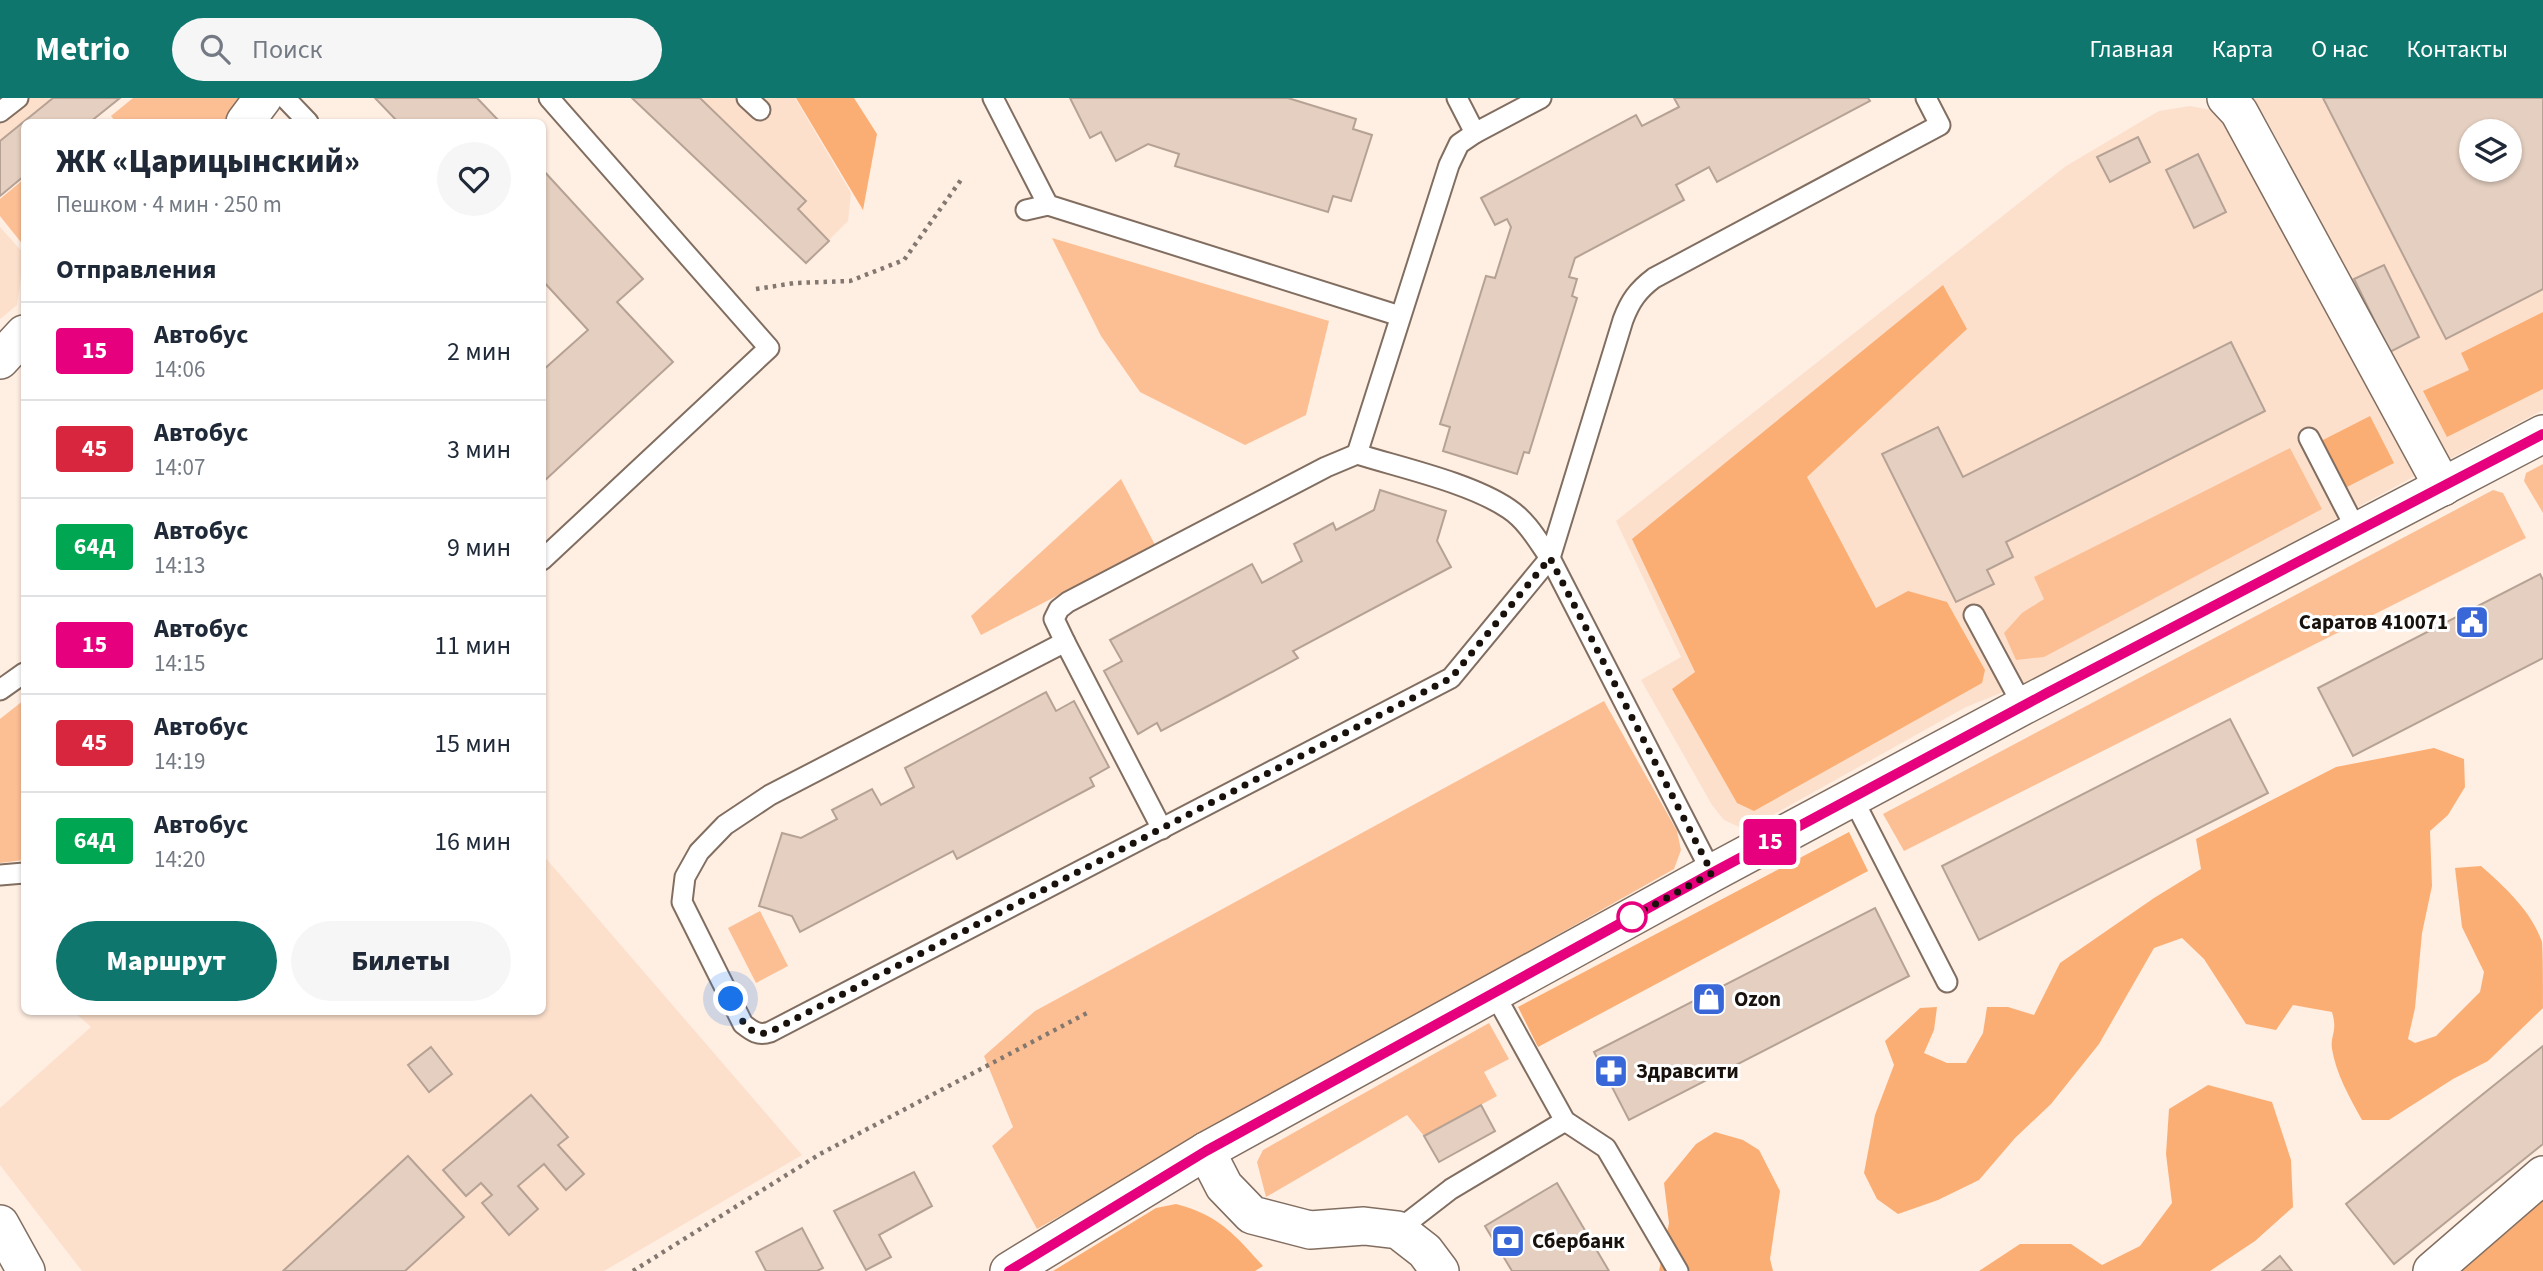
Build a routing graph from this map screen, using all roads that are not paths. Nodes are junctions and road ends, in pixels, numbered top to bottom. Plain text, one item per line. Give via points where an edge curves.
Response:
1 (18, 98) edge
2 (263, 98) edge
3 (285, 98) edge
4 (549, 98) edge
5 (993, 98) edge
6 (1457, 98) edge
7 (1541, 98) edge
8 (1926, 98) edge
9 (2226, 98) edge
10 (0, 112) edge
11 (247, 119) edge
12 (305, 119) edge
13 (1475, 132) junction
14 (1048, 205) junction
15 (1026, 210) dead end
16 (1400, 316) junction
17 (21, 337) edge
18 (0, 360) edge
19 (2543, 434) edge
20 (2309, 438) dead end
21 (1357, 454) junction
22 (2443, 487) junction
23 (2357, 531) junction
24 (546, 556) edge
25 (1550, 558) junction
26 (1974, 615) dead end
27 (1065, 642) junction
28 (21, 675) edge
29 (0, 690) edge
30 (2023, 706) junction
31 (1852, 797) junction
32 (1162, 829) junction
33 (21, 873) edge
34 (1712, 873) junction
35 (0, 875) edge
36 (1947, 982) dead end
37 (1494, 993) junction
38 (1566, 1121) junction
39 (1206, 1151) junction
40 (2543, 1175) edge
41 (0, 1224) edge
42 (1398, 1230) junction
43 (26, 1271) edge
44 (1009, 1271) edge
45 (1440, 1271) edge
46 (1678, 1271) edge
47 (2432, 1271) edge

1 - 10 lane
2 - 11 street
3 - 12 lane
4 - 24 lane via 769,348
5 - 14 lane
6 - 13 lane
7 - 13 lane
8 - 25 lane via 1947,120 1640,288 1623,320
9 - 22 street via 2239,111
13 - 16 lane via 1459,144 1449,165
14 - 15 lane
14 - 16 lane
16 - 21 lane
17 - 18 street
19 - 22 street
20 - 23 lane
21 - 25 lane via 1483,494 1511,510
21 - 27 lane via 1068,602 1054,620
22 - 23 street
23 - 30 street
25 - 32 lane via 1451,678
25 - 34 lane
26 - 30 lane
27 - 32 lane
27 - 32 lane via 770,795 725,825 699,852 685,877 682,902 743,1024 762,1034 770,1032
28 - 29 lane
30 - 31 street
31 - 34 street
31 - 36 lane
33 - 35 lane
34 - 37 street
37 - 38 lane
37 - 39 street
38 - 42 lane via 1451,1189
38 - 46 lane via 1606,1148
39 - 42 street via 1224,1186 1252,1214 1310,1230 1364,1226
39 - 44 street
40 - 47 street
41 - 43 street
42 - 45 street via 1425,1251

